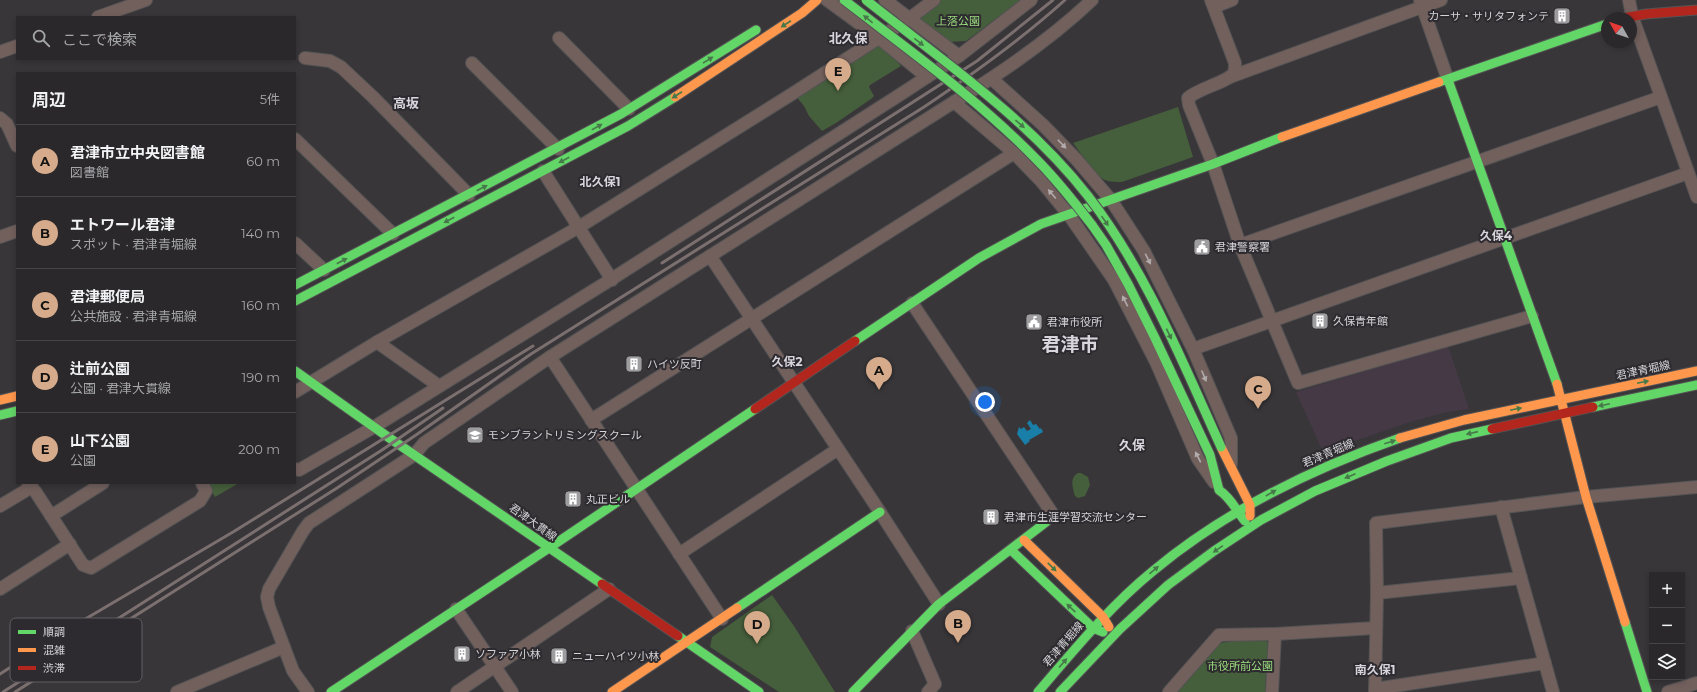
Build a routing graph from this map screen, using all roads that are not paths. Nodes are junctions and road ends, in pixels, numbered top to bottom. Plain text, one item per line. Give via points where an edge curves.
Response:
1 (146, 0) edge
2 (816, 0) edge
3 (828, 0) edge
4 (844, 0) edge
5 (866, 0) edge
6 (885, 0) edge
7 (934, 0) edge
8 (1031, 0) edge
9 (1092, 0) edge
10 (1232, 0) edge
11 (1441, 0) edge
12 (1629, 0) edge
13 (1212, 3) edge
14 (1421, 4) edge
15 (793, 6) dead end
16 (1697, 10) edge
17 (1628, 12) edge
18 (101, 16) edge
19 (1637, 16) edge
20 (910, 18) junction
21 (761, 26) dead end
22 (1601, 26) edge
23 (559, 38) dead end
24 (879, 38) junction
25 (1637, 39) edge
26 (16, 46) edge
27 (0, 52) edge
28 (959, 56) junction
29 (306, 58) dead end
30 (472, 63) dead end
31 (927, 77) junction
32 (1230, 77) junction
33 (992, 80) junction
34 (1448, 80) junction
35 (1661, 97) junction
36 (954, 102) junction
37 (629, 109) junction
38 (0, 118) edge
39 (296, 140) edge
40 (16, 144) edge
41 (558, 149) junction
42 (1014, 153) junction
43 (1477, 162) junction
44 (1213, 164) junction
45 (543, 171) junction
46 (1688, 173) junction
47 (469, 195) junction
48 (1697, 197) edge
49 (1111, 200) junction
50 (1069, 215) junction
51 (579, 227) junction
52 (16, 231) edge
53 (393, 234) junction
54 (0, 237) edge
55 (1505, 239) junction
56 (296, 244) edge
57 (1240, 245) junction
58 (710, 256) junction
59 (324, 270) junction
60 (612, 280) junction
61 (296, 284) edge
62 (296, 300) edge
63 (912, 303) junction
64 (1532, 316) junction
65 (751, 318) junction
66 (1272, 322) junction
67 (378, 342) junction
68 (1193, 349) junction
69 (550, 357) junction
70 (1697, 371) edge
71 (296, 372) edge
72 (310, 382) junction
73 (793, 382) junction
74 (1697, 385) edge
75 (439, 386) junction
76 (296, 391) edge
77 (16, 396) edge
78 (0, 400) edge
79 (1561, 400) junction
80 (16, 411) edge
81 (1565, 413) junction
82 (0, 415) edge
83 (591, 420) junction
84 (374, 427) junction
85 (838, 449) junction
86 (414, 455) junction
87 (1231, 466) junction
88 (296, 469) edge
89 (101, 484) edge
90 (202, 484) edge
91 (30, 485) edge
92 (1697, 487) edge
93 (637, 489) junction
94 (1219, 490) junction
95 (1586, 497) junction
96 (1250, 505) junction
97 (0, 506) edge
98 (1501, 507) junction
99 (880, 512) junction
100 (1237, 512) junction
101 (51, 516) junction
102 (1054, 516) joint
103 (1250, 528) junction
104 (1024, 540) junction
105 (70, 544) junction
106 (549, 548) junction
107 (1011, 550) junction
108 (679, 554) junction
109 (1521, 578) junction
110 (0, 589) edge
111 (610, 590) junction
112 (1377, 593) junction
113 (939, 604) junction
114 (456, 609) junction
115 (1103, 617) junction
116 (722, 619) junction
117 (1093, 628) junction
118 (1375, 628) junction
119 (912, 631) junction
120 (1275, 634) junction
121 (1115, 636) junction
122 (686, 642) junction
123 (284, 647) junction
124 (1545, 662) junction
125 (495, 667) junction
126 (1697, 683) edge
127 (1375, 690) edge
128 (754, 691) edge
129 (177, 692) edge
130 (308, 692) edge
131 (331, 692) edge
132 (457, 692) edge
133 (512, 692) edge
134 (612, 692) edge
135 (853, 692) edge
136 (928, 692) edge
137 (1038, 692) edge
138 (1060, 692) edge
139 (1169, 692) edge
140 (1272, 692) edge
141 (1554, 692) edge
142 (1647, 692) edge
143 (1668, 692) edge

1 - 18 street
2 - 15 street
2 -> 45 street via 802,14 628,126
3 - 24 street
94 -> 4 street, bridge via 1210,454 1155,338 1106,245 1077,204 1048,170 1016,139 976,104
5 -> 87 street, bridge via 1027,130 1058,160 1088,196 1140,278
6 - 20 street
7 - 20 street
8 - 28 street
9 - 33 street via 1055,33
10 - 13 street
11 - 14 street
12 - 17 street
13 - 32 street via 1235,63 1234,72
14 - 32 street
14 - 34 street
16 - 19 street
20 - 24 street
20 - 28 street
37 -> 21 street
22 - 34 street
23 - 37 street
24 - 31 street
24 - 51 street
25 - 35 street
26 - 27 street
28 - 31 street
29 - 47 street via 330,61 341,67 373,96
30 - 41 street
31 - 60 street
32 - 44 street via 1194,92 1188,98
33 - 36 street
33 -> 49 street via 1044,125
34 - 43 street
34 - 44 street via 1304,129
35 - 43 street
35 - 46 street
36 - 42 street
36 - 58 street
41 -> 37 street
38 - 40 street via 7,124
39 - 53 street
47 -> 41 street
50 -> 42 street
42 - 65 street
43 - 55 street
43 - 57 street
44 - 49 street
44 - 57 street
45 - 51 street
45 -> 62 street
46 - 48 street
46 - 55 street
47 - 53 street
49 - 50 street
49 -> 68 street via 1144,251
50 - 63 street via 1041,224 988,251
94 -> 50 street via 1198,459 1156,362 1114,280
51 - 60 street
51 - 67 street
52 - 54 street
59 -> 53 street
55 - 64 street
55 - 66 street
56 - 59 street
57 - 66 street
58 - 65 street
58 - 69 street
59 - 61 street
60 - 75 street
63 - 73 street
63 - 102 street
64 - 66 street via 1298,384
64 - 79 street
65 - 73 street
65 - 83 street
66 - 68 street
67 - 72 street
67 - 75 street
68 -> 87 street via 1231,438
69 - 83 street
69 - 86 street via 424,443
79 -> 70 street, 君津青堀線
71 - 72 street, 君津大貫線
72 - 76 street
72 - 84 street, 君津大貫線
73 - 85 street
73 - 93 street
74 -> 81 street
75 - 84 street
77 - 78 street
79 - 81 street
96 -> 79 street, 君津青堀線 via 1324,466 1379,446 1444,425
80 - 82 street
81 - 95 street
81 -> 103 street via 1464,435 1416,450 1310,493
83 - 93 street
84 - 86 street, 君津大貫線
84 - 88 street via 299,470
85 - 99 street
85 - 108 street
86 - 106 street, 君津大貫線
86 - 123 street via 309,523 303,530 269,589 267,597 268,607
87 - 96 street
89 - 101 street
90 - 105 street via 206,491 200,501 97,566 91,568 83,565
91 - 97 street
91 - 101 street
92 - 95 street
93 - 106 street
93 - 108 street
94 - 100 street via 1229,497
95 - 98 street
95 - 142 street
96 - 100 street, 君津青堀線
96 - 103 street
98 - 109 street
98 - 112 street via 1376,523
99 - 113 street
99 - 116 street
100 - 103 street
115 -> 100 street, 君津青堀線 via 1118,601 1182,547
101 - 105 street
102 - 104 street
103 -> 121 street via 1184,573 1152,599
104 - 107 street
104 -> 115 street
105 - 110 street
106 - 111 street, 君津大貫線
106 - 114 street
107 - 113 street
117 -> 107 street
108 - 116 street
109 - 112 street
109 - 124 street
111 - 122 street, 君津大貫線
111 - 125 street
112 - 118 street
113 - 119 street
114 - 125 street
114 - 131 street
115 - 117 street, 君津青堀線
115 - 121 street
116 - 122 street
117 - 121 street
137 -> 117 street, 君津青堀線
118 - 120 street
118 - 127 street
119 - 135 street
119 - 136 street via 935,684
120 - 139 street via 1219,635
120 - 140 street
121 - 138 street
122 - 128 street, 君津大貫線
122 - 134 street
123 - 129 street
123 - 130 street via 297,679
124 - 127 street
124 - 141 street
125 - 132 street
125 - 133 street
126 - 143 street

